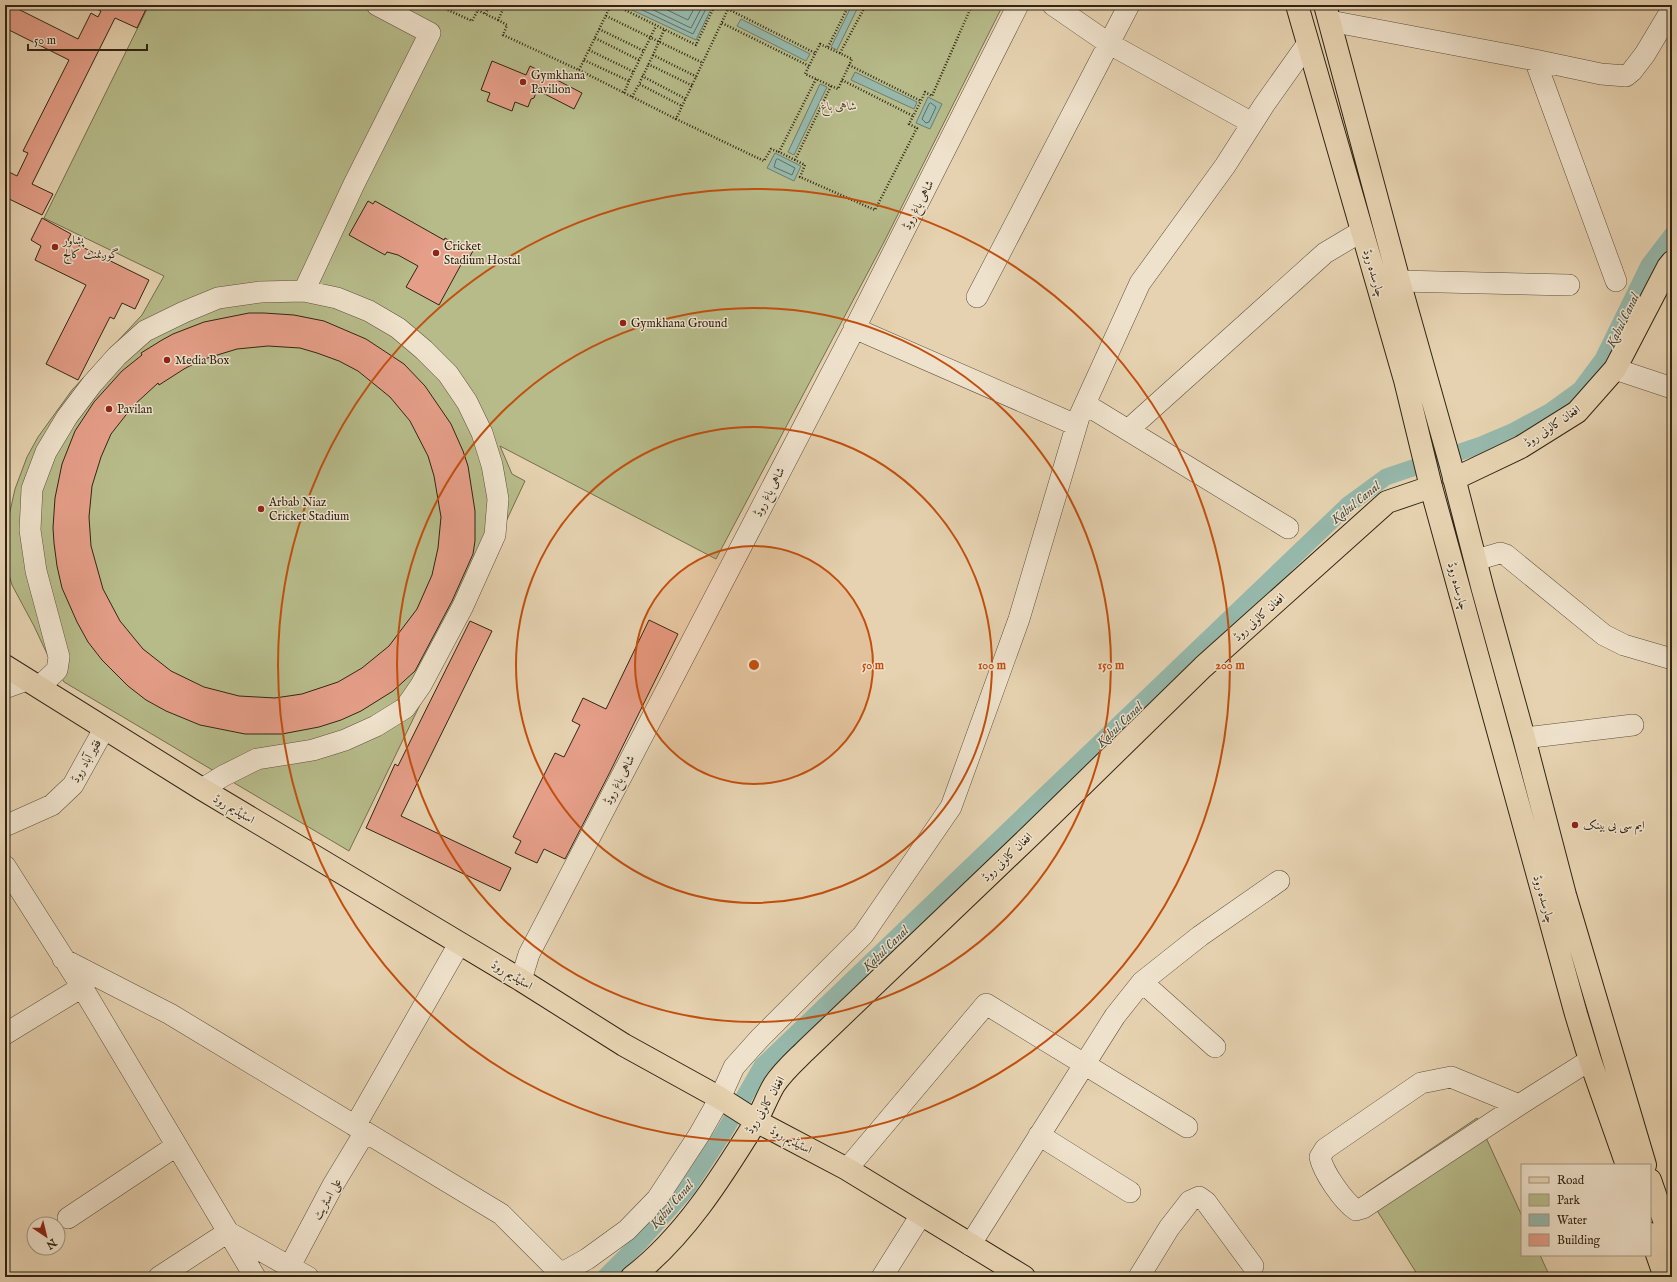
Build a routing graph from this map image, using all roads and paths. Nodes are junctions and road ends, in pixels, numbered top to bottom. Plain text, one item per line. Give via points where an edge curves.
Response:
1 (377, 5) edge
2 (437, 5) edge
3 (490, 5) edge
4 (505, 5) edge
5 (611, 5) edge
6 (628, 5) edge
7 (715, 5) edge
8 (730, 5) edge
9 (849, 5) edge
10 (866, 5) edge
11 (964, 5) edge
12 (1018, 5) edge
13 (1053, 5) edge
14 (1129, 5) edge
15 (1296, 5) edge
16 (971, 7) edge
17 (728, 9) junction
18 (1672, 9) edge
19 (1327, 13) edge
20 (486, 14) junction
21 (606, 16) junction
22 (498, 20) junction
23 (722, 23) junction
24 (656, 26) junction
25 (599, 29) junction
26 (664, 30) junction
27 (595, 38) junction
28 (650, 38) junction
29 (659, 42) junction
30 (1108, 43) junction
31 (1308, 43) junction
32 (828, 47) junction
33 (589, 50) junction
34 (644, 51) junction
35 (815, 53) junction
36 (840, 54) junction
37 (653, 55) junction
38 (584, 60) junction
39 (640, 60) junction
40 (1535, 60) junction
41 (703, 63) junction
42 (648, 64) junction
43 (849, 65) junction
44 (809, 66) junction
45 (579, 70) junction
46 (634, 72) junction
47 (642, 76) junction
48 (697, 77) junction
49 (816, 79) junction
50 (842, 80) junction
51 (629, 81) junction
52 (638, 84) junction
53 (693, 86) junction
54 (831, 86) junction
55 (624, 93) junction
56 (632, 97) junction
57 (686, 99) junction
58 (921, 101) junction
59 (682, 106) junction
60 (913, 116) junction
61 (676, 119) junction
62 (1252, 123) junction
63 (779, 152) junction
64 (795, 160) junction
65 (1362, 231) junction
66 (1672, 262) edge
67 (1399, 281) junction
68 (1616, 281) dead end
69 (1569, 285) dead end
70 (1665, 286) edge
71 (304, 290) junction
72 (978, 297) dead end
73 (854, 328) junction
74 (1615, 369) junction
75 (1672, 388) edge
76 (1084, 404) junction
77 (1076, 424) junction
78 (1128, 430) junction
79 (1449, 461) junction
80 (1429, 480) junction
81 (1288, 528) dead end
82 (1476, 560) junction
83 (1672, 659) edge
84 (5, 666) edge
85 (33, 684) junction
86 (5, 688) edge
87 (1633, 725) dead end
88 (104, 729) junction
89 (1524, 738) junction
90 (202, 789) junction
91 (5, 826) edge
92 (5, 866) edge
93 (1279, 881) dead end
94 (459, 944) junction
95 (63, 959) junction
96 (521, 980) junction
97 (1142, 982) junction
98 (82, 987) junction
99 (5, 1034) edge
100 (1215, 1047) dead end
101 (1611, 1053) junction
102 (1590, 1060) junction
103 (1084, 1064) junction
104 (720, 1098) junction
105 (1519, 1106) junction
106 (753, 1118) junction
107 (1187, 1127) dead end
108 (360, 1129) junction
109 (1039, 1135) junction
110 (176, 1146) junction
111 (1627, 1164) edge
112 (1645, 1164) edge
113 (847, 1169) junction
114 (1651, 1183) edge
115 (1130, 1192) dead end
116 (921, 1215) junction
117 (68, 1218) dead end
118 (228, 1232) junction
119 (1651, 1237) edge
120 (1672, 1243) edge
121 (970, 1245) junction
122 (290, 1266) junction
123 (1253, 1266) dead end
124 (560, 1276) edge
125 (159, 1277) edge
126 (255, 1277) edge
127 (308, 1277) edge
128 (632, 1277) edge
129 (882, 1277) edge
130 (1024, 1277) edge
131 (1139, 1277) edge
132 (1665, 1277) edge

1 - 71 street via 430,33
2 - 20 path via 472,21 478,10
3 - 20 path
4 - 22 path
5 - 21 path
6 - 24 path via 625,10
7 - 26 path via 696,45
8 - 17 path
9 - 32 path
10 - 36 path
11 - 16 path
12 - 73 street, شاہی باغ روڈ
13 - 30 street
14 - 30 street
15 - 31 main road, چارسدہ روڈ
16 - 58 path via 932,96 925,92
17 - 23 path
17 - 35 path
18 - 40 street via 1645,54 1626,76 1601,74
19 - 40 street
19 - 67 main road, چارسدہ روڈ
20 - 22 path
21 - 25 path
21 - 28 path
22 - 45 path via 507,25 503,35
23 - 41 path
23 - 44 path
24 - 26 path
24 - 28 path
25 - 27 path
25 - 34 path
26 - 29 path
27 - 33 path
27 - 39 path
28 - 29 path
28 - 34 path
29 - 37 path
29 - 41 path
30 - 62 street
30 - 72 street
31 - 62 street
31 - 65 main road, چارسدہ روڈ
32 - 35 path via 820,44
32 - 36 path
33 - 38 path
33 - 46 path
34 - 39 path
35 - 44 path
36 - 43 path via 852,59
37 - 42 path
37 - 48 path
38 - 45 path
38 - 51 path
39 - 46 path
40 - 68 street
41 - 48 path
42 - 47 path
42 - 53 path
43 - 50 path
43 - 58 path
44 - 49 path via 805,74
45 - 55 path
46 - 51 path
47 - 52 path
47 - 57 path
48 - 53 path
49 - 54 path
49 - 63 path
50 - 54 path via 838,89
50 - 60 path
51 - 55 path
52 - 56 path
52 - 59 path
53 - 57 path
54 - 64 path
55 - 56 path
56 - 61 path
57 - 59 path
58 - 60 path
59 - 61 path
60 - 64 path via 909,124 917,128 875,210 800,177 805,166
61 - 63 path via 764,161 771,149
62 - 76 street via 1225,166 1140,283
63 - 64 path
65 - 78 street via 1325,253
65 - 80 main road, چارسدہ روڈ via 1405,380
66 - 70 main road, افغان کالونی روڈ
67 - 69 street
67 - 79 main road, چارسدہ روڈ
70 - 74 main road, افغان کالونی روڈ
71 - 85 street via 260,292 218,298 145,332 117,356 67,417 46,452 32,489 30,530 36,571 59,656 57,670
71 - 90 street via 337,298 398,328 448,374 467,402 482,433 492,465 498,499 495,535 434,663 405,708 376,726 345,740 313,750 258,759
73 - 77 street
73 - 96 street, شاہی باغ روڈ via 529,954
74 - 75 street
74 - 79 main road, افغان کالونی روڈ via 1576,412 1521,447
76 - 77 street
76 - 78 street
77 - 104 street via 1019,620 951,807 863,935 734,1067
78 - 81 street
79 - 82 main road, چارسدہ روڈ
80 - 102 main road, چارسدہ روڈ via 1499,740
80 - 106 main road, افغان کالونی روڈ via 1387,502 1203,667 792,1064 774,1085
82 - 83 street via 1500,553 1506,555 1604,635 1624,645
82 - 89 main road, چارسدہ روڈ via 1482,590
84 - 85 main road, اسٹیڈیم روڈ
85 - 86 street
85 - 88 main road, اسٹیڈیم روڈ
87 - 89 street
88 - 90 main road, اسٹیڈیم روڈ
88 - 91 street, فقیر آباد روڈ via 73,785 52,805
89 - 101 main road, چارسدہ روڈ via 1565,895
90 - 94 main road, اسٹیڈیم روڈ
92 - 95 street
93 - 97 street via 1200,936
94 - 96 main road, اسٹیڈیم روڈ
94 - 108 street, علی اسٹریٹ
95 - 98 street
95 - 108 street via 170,1014
96 - 104 main road, اسٹیڈیم روڈ via 624,1044
97 - 100 street
97 - 103 street via 1115,1016
98 - 99 street
98 - 110 street
101 - 102 main road
101 - 112 main road, چارسدہ روڈ
102 - 105 street
102 - 111 main road, چارسدہ روڈ
103 - 107 street
103 - 109 street
103 - 113 street via 986,1004
104 - 106 main road, اسٹیڈیم روڈ
104 - 124 street via 657,1199 627,1230
105 - 105 street via 1451,1077 1421,1083 1325,1149 1320,1157 1322,1166 1349,1205 1356,1210 1363,1208
106 - 113 main road, اسٹیڈیم روڈ
106 - 128 main road, افغان کالونی روڈ via 723,1172 694,1213 652,1262
108 - 122 street, علی اسٹریٹ
108 - 124 street via 501,1214
109 - 115 street
109 - 121 street
110 - 117 street
110 - 118 street
113 - 116 main road, اسٹیڈیم روڈ
114 - 120 main road
116 - 121 main road, اسٹیڈیم روڈ
116 - 129 street
118 - 122 street
118 - 125 street
118 - 126 street
119 - 132 main road
121 - 130 main road, اسٹیڈیم روڈ
122 - 127 street
123 - 131 street via 1200,1197 1190,1201 1169,1228

